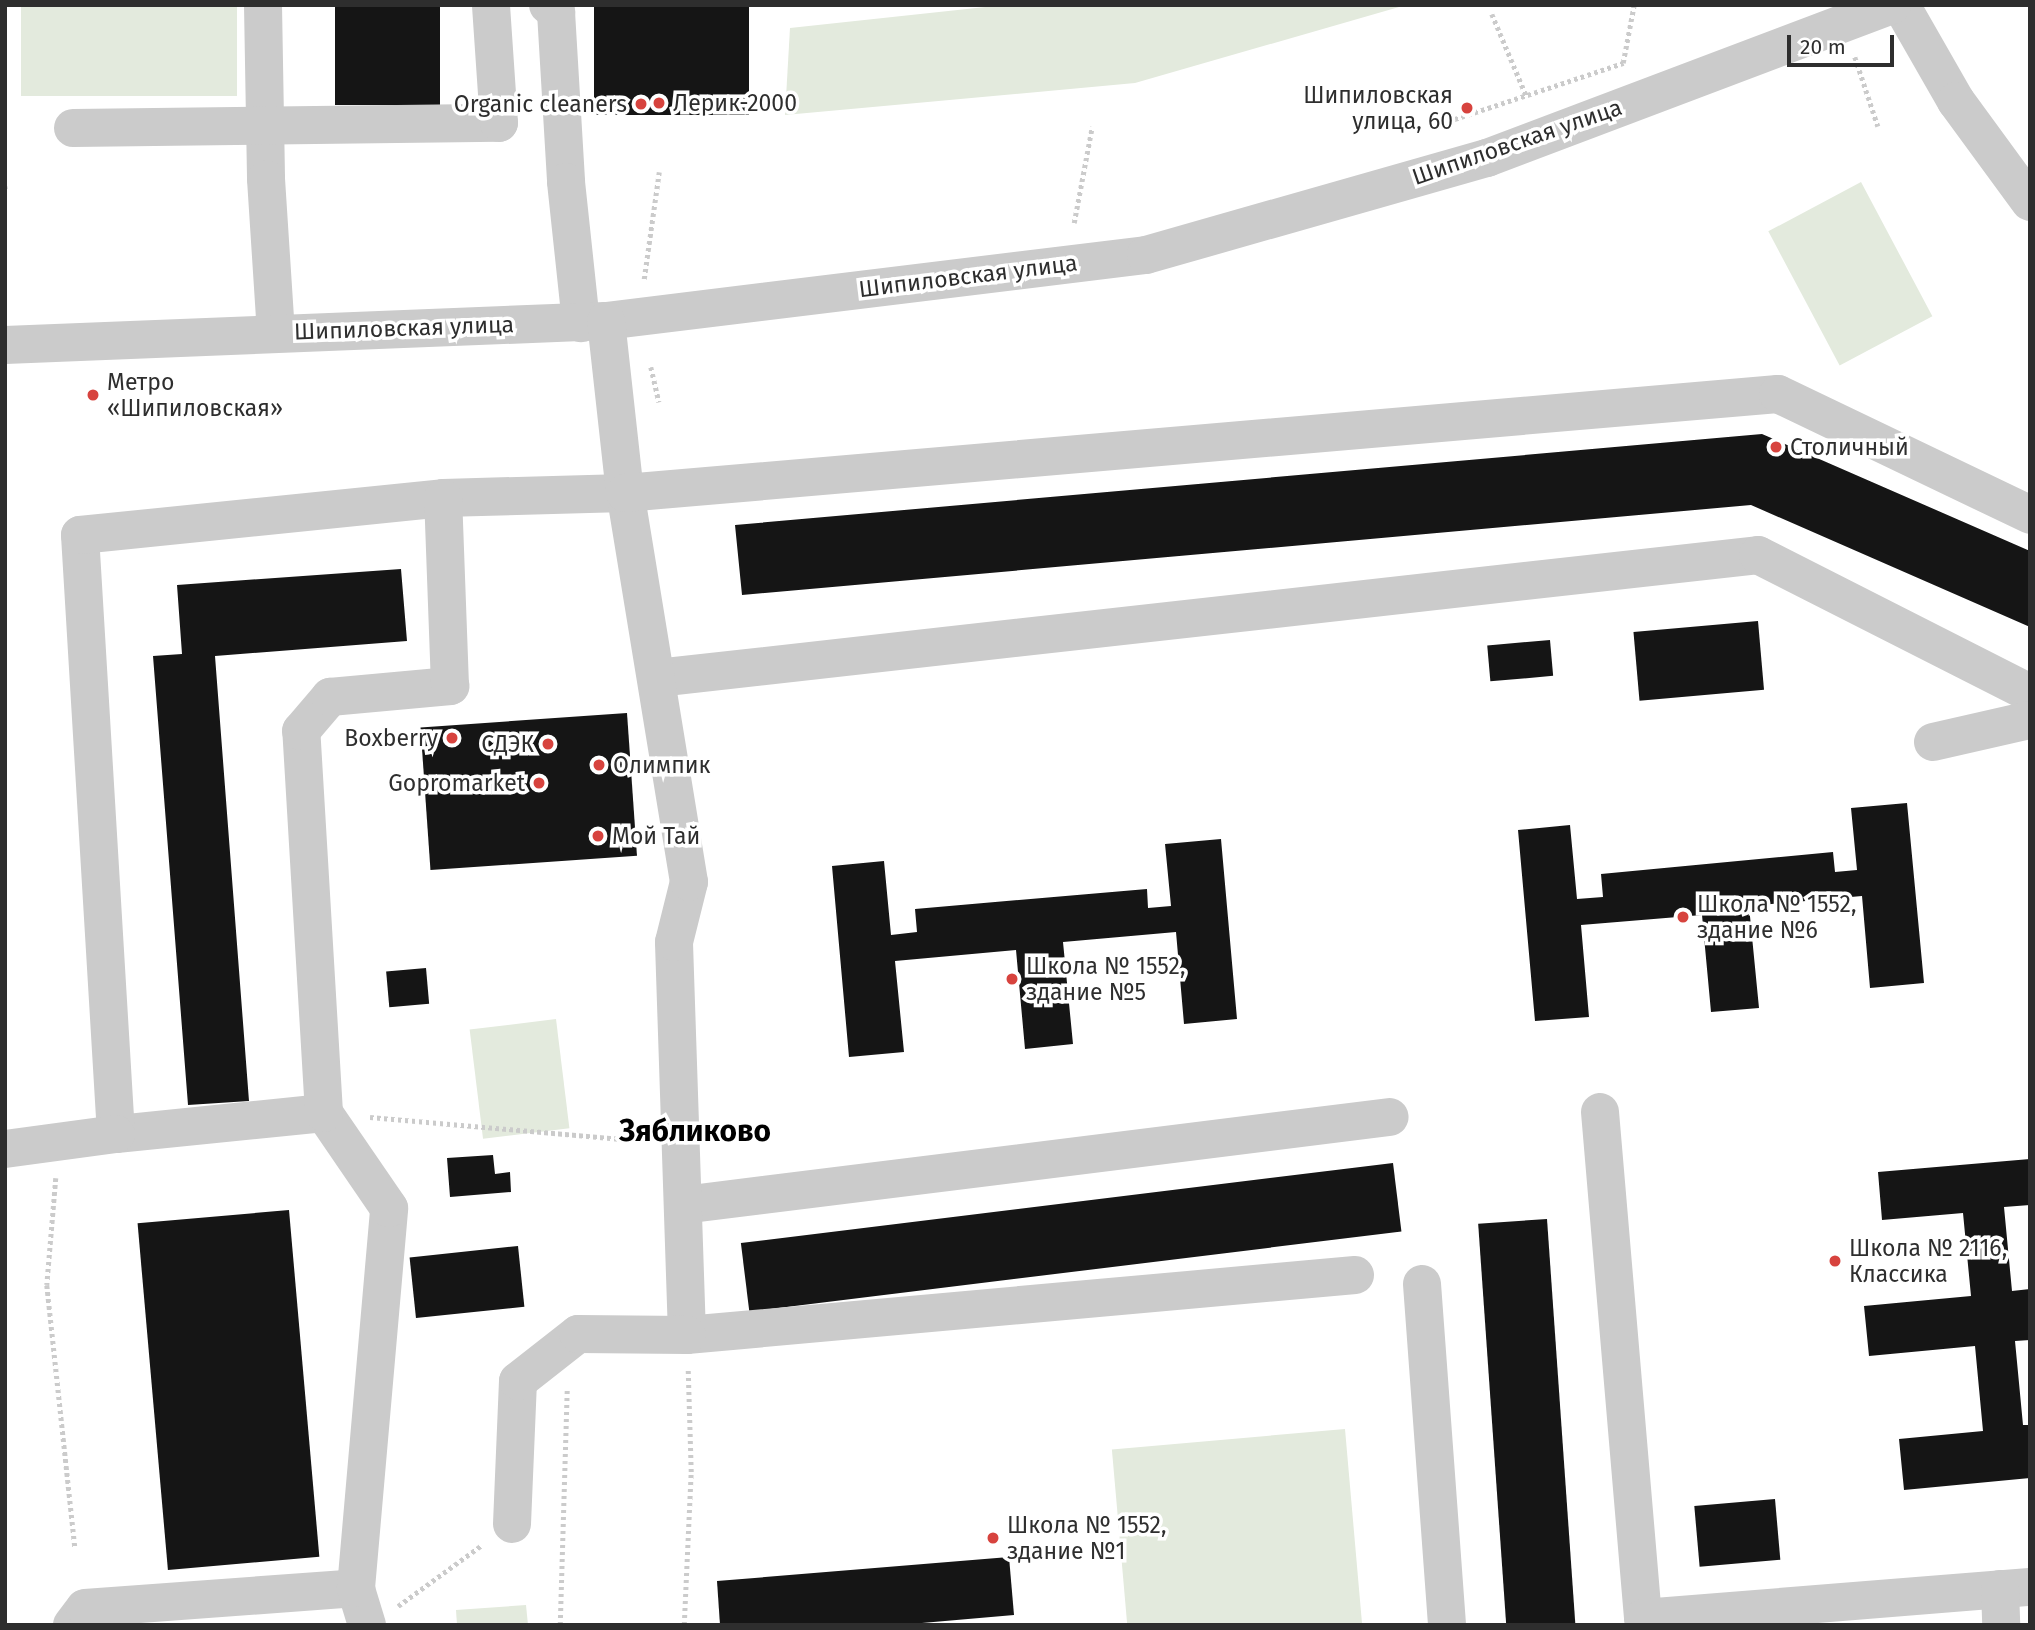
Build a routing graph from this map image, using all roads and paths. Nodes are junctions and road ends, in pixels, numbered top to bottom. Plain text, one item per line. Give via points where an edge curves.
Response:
1 (263, 5) edge
2 (491, 5) edge
3 (1634, 5) edge
4 (1892, 5) edge
5 (1901, 5) edge
6 (555, 8) edge
7 (1492, 13) dead end
8 (1843, 21) junction
9 (1796, 22) edge
10 (1527, 95) junction
11 (1878, 125) dead end
12 (268, 126) junction
13 (1092, 127) dead end
14 (73, 128) dead end
15 (1428, 128) dead end
16 (659, 172) dead end
17 (5, 187) edge
18 (6, 192) edge
19 (2030, 202) edge
20 (1074, 223) dead end
21 (642, 293) dead end
22 (594, 322) junction
23 (276, 332) junction
24 (5, 345) edge
25 (650, 359) dead end
26 (659, 402) dead end
27 (625, 493) junction
28 (443, 498) junction
29 (2030, 514) edge
30 (657, 678) junction
31 (2030, 693) edge
32 (2030, 720) edge
33 (1933, 742) dead end
34 (1600, 1112) dead end
35 (324, 1113) junction
36 (1390, 1117) dead end
37 (116, 1134) junction
38 (59, 1142) junction
39 (681, 1144) junction
40 (5, 1149) edge
41 (683, 1205) junction
42 (1356, 1275) dead end
43 (1422, 1284) dead end
44 (687, 1335) junction
45 (569, 1340) junction
46 (512, 1524) joint
47 (75, 1549) dead end
48 (356, 1588) junction
49 (2010, 1600) edge
50 (159, 1614) edge
51 (380, 1617) edge
52 (72, 1625) edge
53 (560, 1625) edge
54 (684, 1625) edge
55 (1447, 1625) edge

1 - 12 street
2 - 12 street via 499,122
3 - 10 path via 1623,63
4 - 8 street, Шипиловская улица
5 - 19 street via 1956,101
6 - 22 street via 566,182
7 - 10 path
8 - 9 street, Шипиловская улица
8 - 11 path
9 - 22 street, Шипиловская улица via 1487,158 1146,255
10 - 15 path
12 - 14 street
12 - 23 street via 266,179
13 - 20 path
16 - 21 path
17 - 18 path
22 - 23 street, Шипиловская улица
22 - 27 street
23 - 24 street, Шипиловская улица
25 - 26 path
27 - 28 street
27 - 29 street via 1778,394
27 - 30 street
28 - 35 street via 450,686 330,697 301,731
28 - 37 street via 80,536
30 - 31 street via 1758,555
30 - 39 street via 689,882 674,942
32 - 33 street
34 - 49 street via 1643,1618
35 - 37 street
35 - 39 path
35 - 48 street via 389,1209
36 - 41 street
37 - 38 street
38 - 40 street
38 - 47 path via 47,1286
39 - 41 street
41 - 44 street
42 - 44 street
43 - 55 street
44 - 45 street via 578,1334
44 - 54 path via 691,1472
45 - 46 street via 518,1381
45 - 53 path
46 - 51 path
48 - 50 street
48 - 51 street
50 - 52 street via 85,1608

